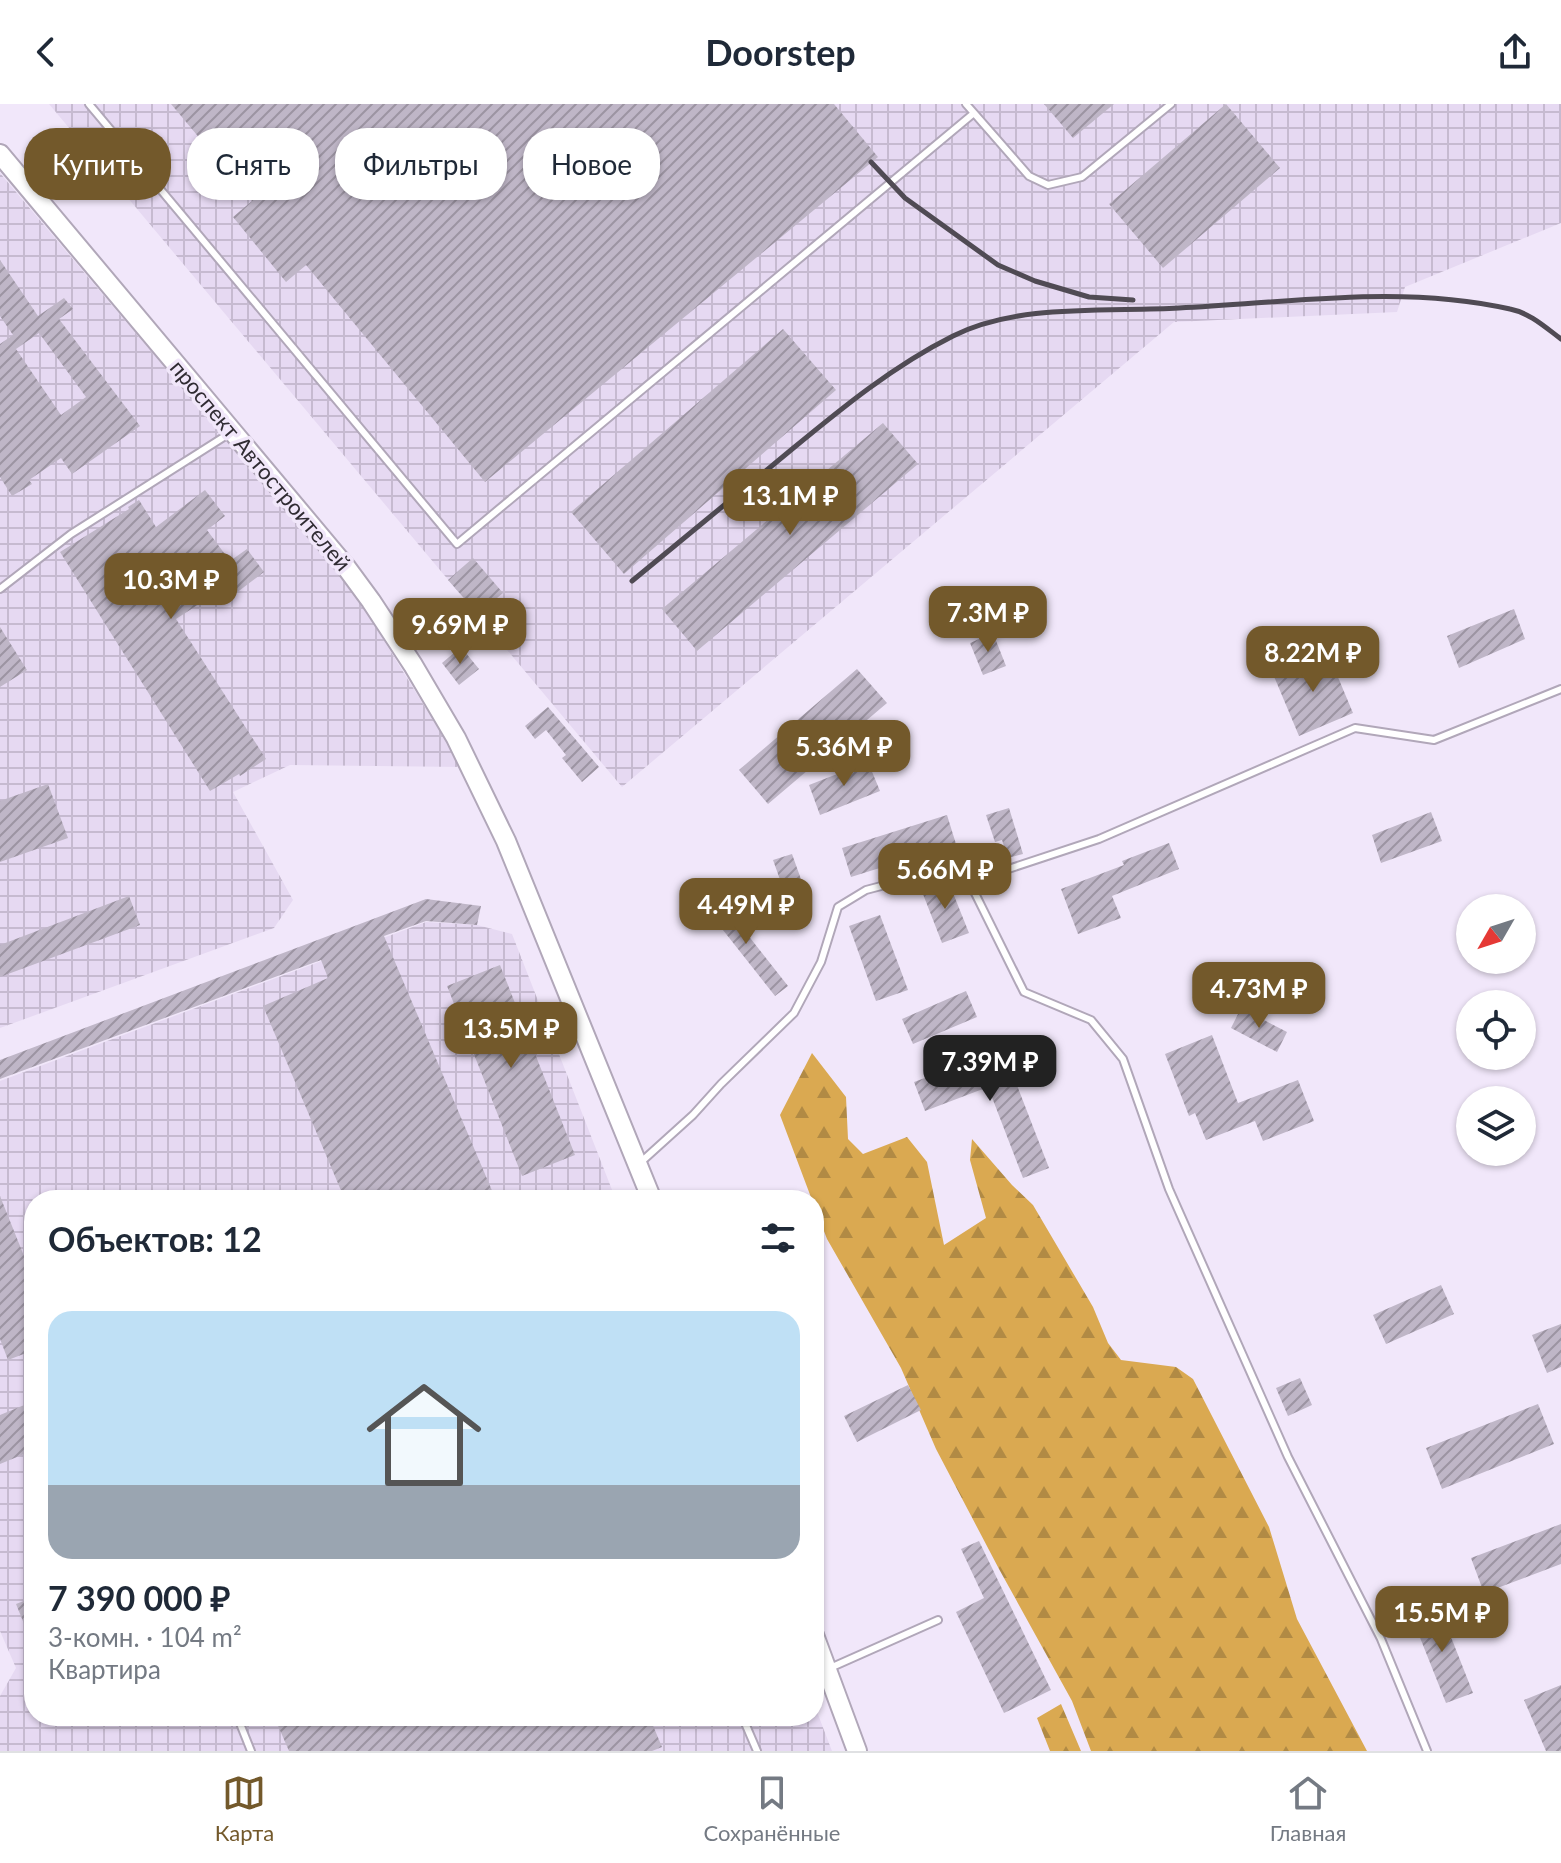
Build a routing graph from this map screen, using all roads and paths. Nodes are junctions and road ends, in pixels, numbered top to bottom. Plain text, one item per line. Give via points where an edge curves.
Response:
1 (89, 104) edge
2 (966, 104) edge
3 (1171, 104) edge
4 (974, 113) junction
5 (0, 154) edge
6 (233, 431) junction
7 (0, 589) edge
8 (1561, 689) edge
9 (969, 882) junction
10 (639, 1164) junction
11 (648, 1190) edge
12 (938, 1620) dead end
13 (824, 1662) edge
14 (827, 1670) junction
15 (241, 1726) edge
16 (746, 1726) edge
17 (251, 1751) edge
18 (757, 1751) edge
19 (857, 1751) edge
20 (1427, 1751) edge

1 - 4 lane via 457,544
2 - 4 lane
3 - 4 lane via 1082,177 1048,185 1029,176
5 - 6 main road, проспект Автостроителей
6 - 7 lane via 71,534
6 - 10 main road, проспект Автостроителей via 371,601 456,738 506,841
8 - 9 lane via 1434,740 1355,728 1099,839
9 - 10 lane via 961,865 866,890 838,907 821,962 794,1013
9 - 20 lane via 1024,992 1091,1020 1123,1059 1175,1203 1288,1457 1381,1639
10 - 11 main road, проспект Автостроителей
12 - 14 lane
13 - 14 main road
14 - 19 main road
15 - 17 lane
16 - 18 lane

